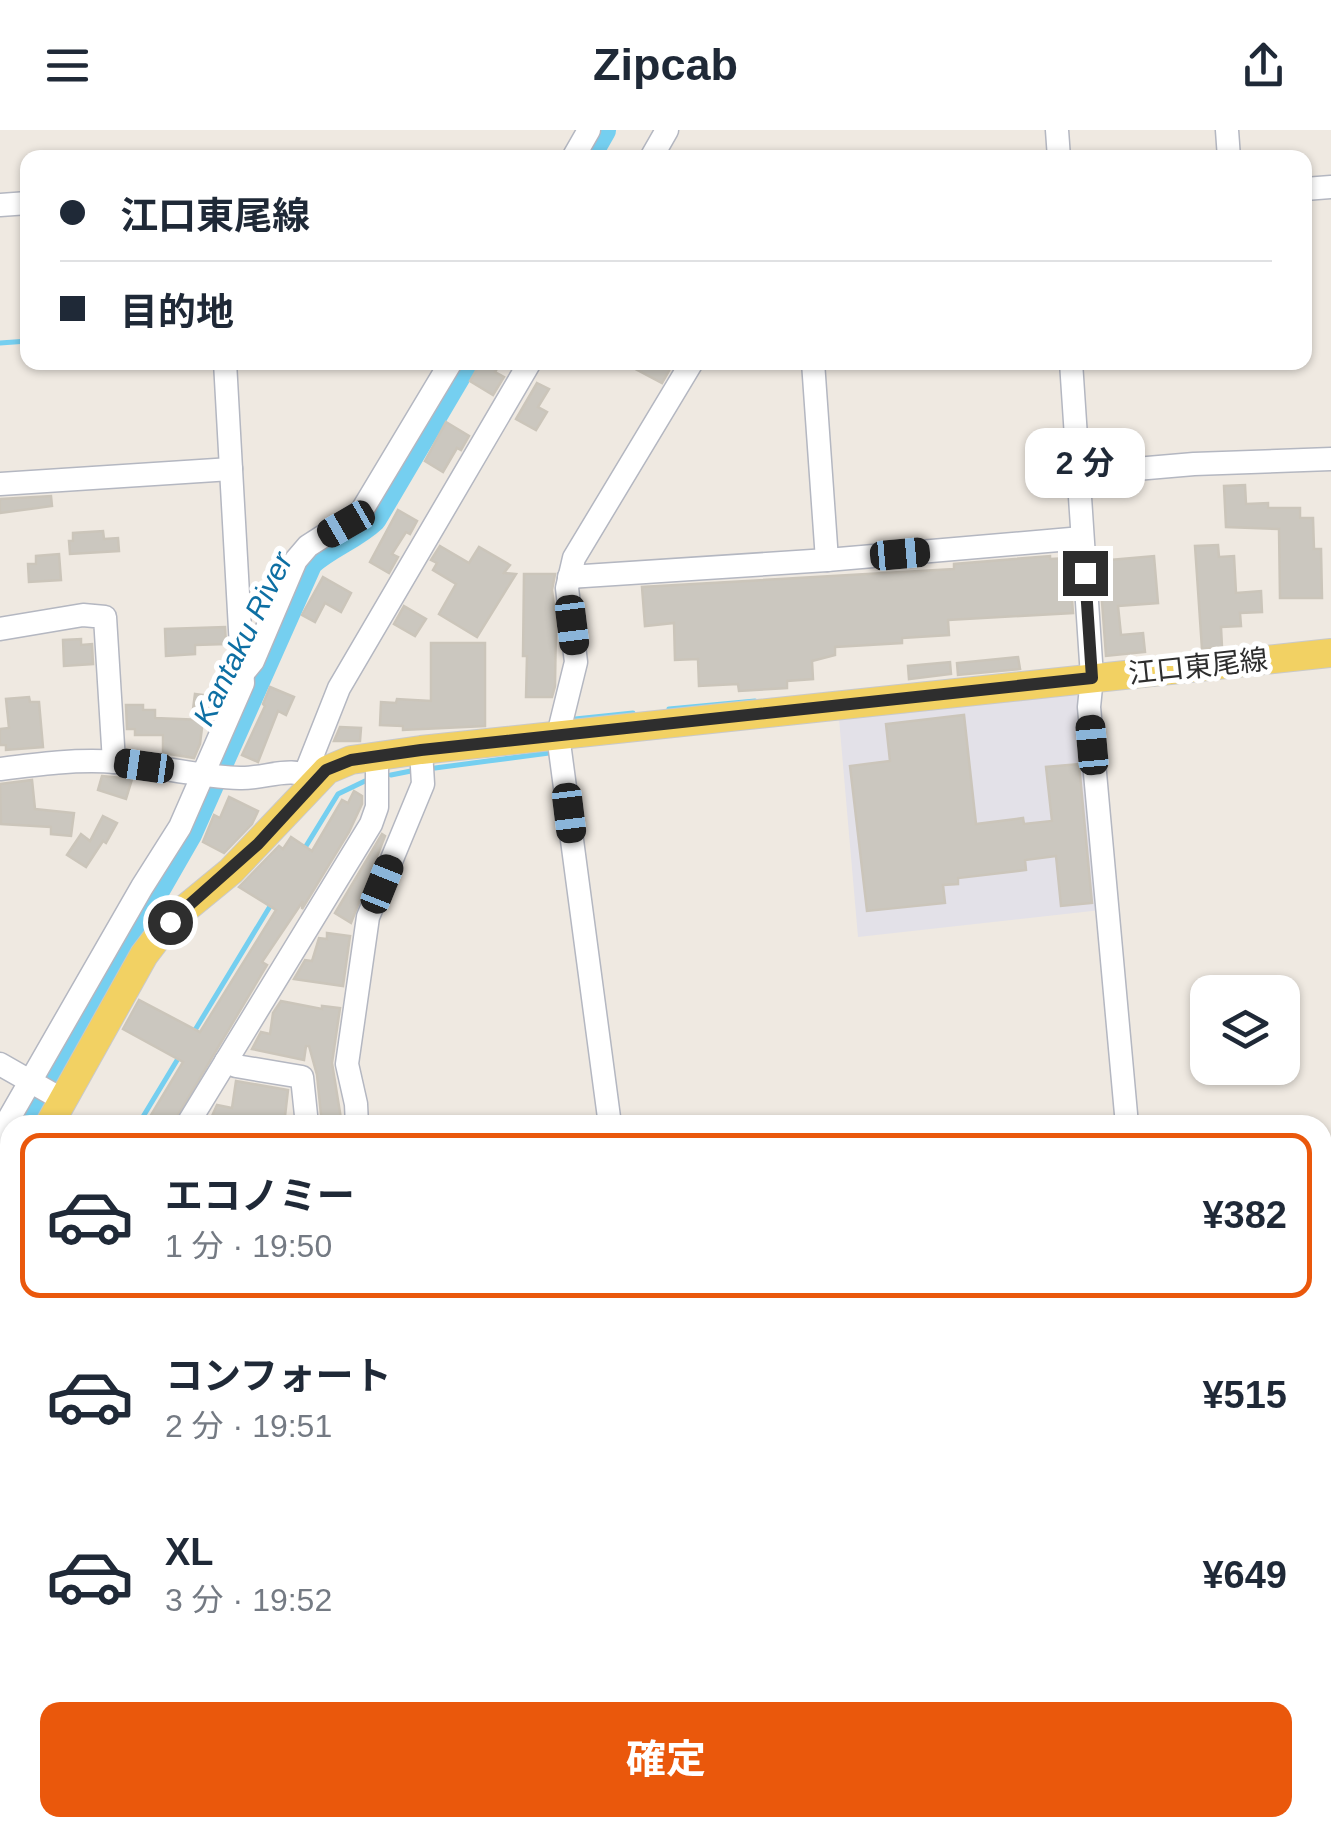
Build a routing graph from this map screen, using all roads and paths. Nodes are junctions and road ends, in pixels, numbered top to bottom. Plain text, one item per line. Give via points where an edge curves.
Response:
1 (225, 370) edge
2 (446, 370) edge
3 (525, 370) edge
4 (687, 370) edge
5 (815, 370) edge
6 (1072, 370) edge
7 (1331, 459) edge
8 (230, 470) junction
9 (1078, 474) junction
10 (0, 484) edge
11 (1082, 538) junction
12 (827, 560) junction
13 (568, 577) junction
14 (0, 630) edge
15 (1331, 653) edge
16 (244, 672) junction
17 (1092, 678) junction
18 (558, 735) junction
19 (421, 750) junction
20 (377, 756) junction
21 (114, 762) junction
22 (0, 770) edge
23 (212, 775) junction
24 (310, 777) junction
25 (226, 1061) junction
26 (0, 1064) edge
27 (44, 1089) junction
28 (19, 1115) edge
29 (48, 1115) edge
30 (192, 1115) edge
31 (306, 1115) edge
32 (357, 1115) edge
33 (609, 1115) edge
34 (1125, 1115) edge

1 - 8 street
2 - 16 street via 361,512 296,560
3 - 24 street via 338,688
4 - 13 street
5 - 12 street
6 - 9 street
7 - 9 street
8 - 10 street
8 - 16 street
9 - 11 street
11 - 12 street
11 - 17 street
12 - 13 street
13 - 18 street via 576,662
14 - 21 street via 83,615 105,618
15 - 17 main road, 江口東尾線
16 - 23 street
17 - 18 main road, 江口東尾線
17 - 34 street via 1089,707
18 - 19 main road, 江口東尾線
18 - 33 street
19 - 20 main road, 江口東尾線
19 - 32 street via 422,784 368,917 347,1064
20 - 24 main road, 江口東尾線
20 - 25 street via 371,824
21 - 22 street
21 - 23 street
23 - 24 street
23 - 27 street via 142,886
24 - 27 main road, 江口東尾線 via 258,844 157,936
25 - 30 street
25 - 31 street via 302,1076
26 - 27 street
27 - 28 street
27 - 29 main road, 江口東尾線

